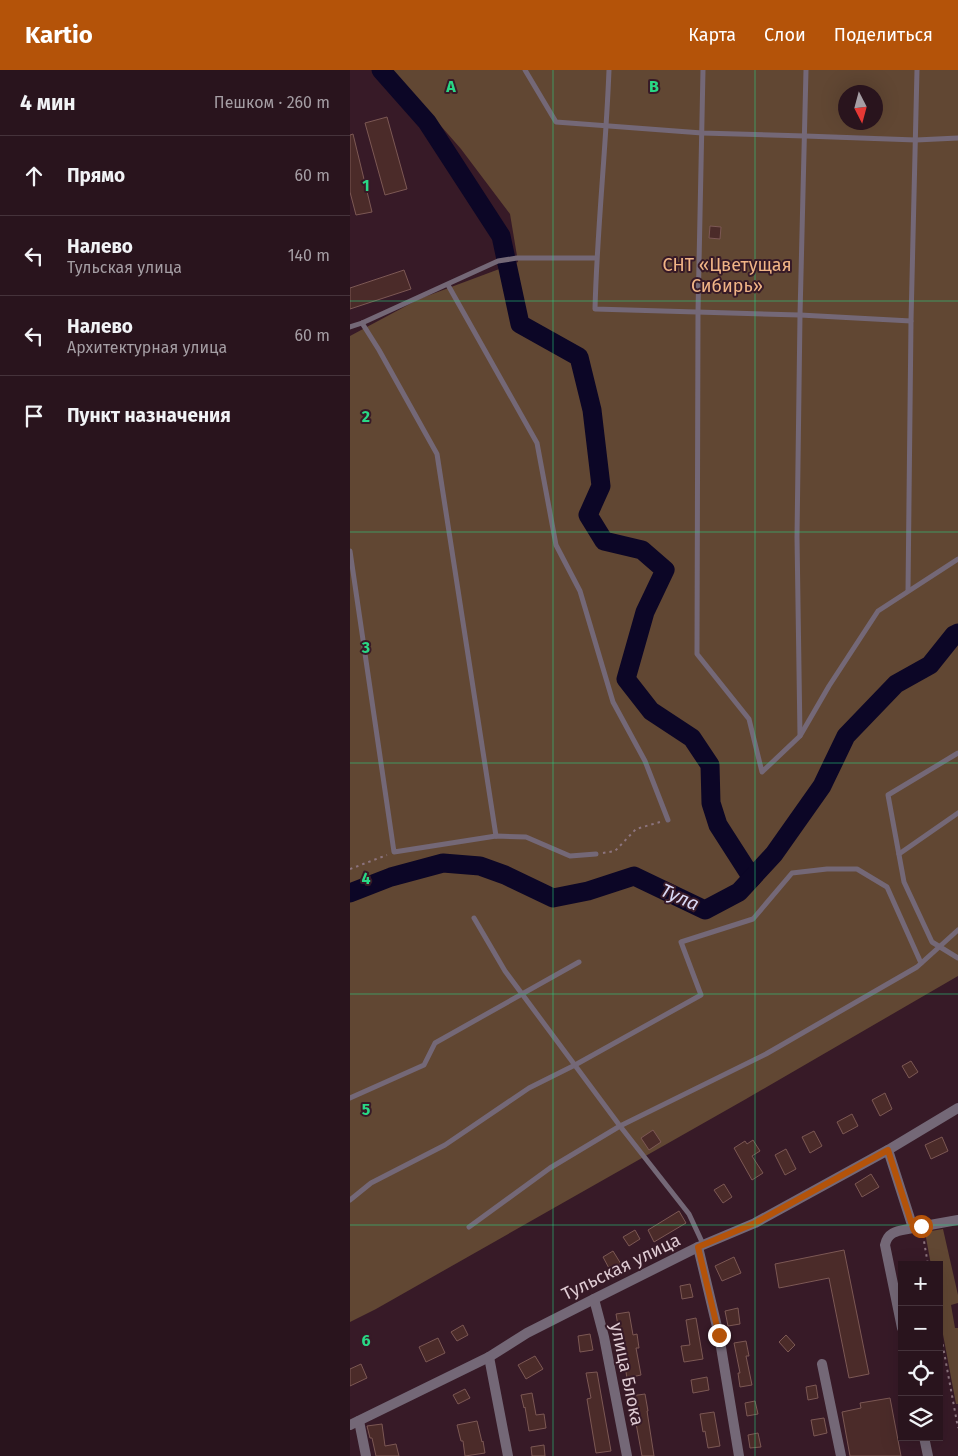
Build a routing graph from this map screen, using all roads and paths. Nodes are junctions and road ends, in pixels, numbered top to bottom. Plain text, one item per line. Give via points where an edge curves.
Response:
1 (524, 70) edge
2 (609, 70) edge
3 (703, 70) edge
4 (806, 70) edge
5 (917, 70) edge
6 (607, 126) junction
7 (702, 134) junction
8 (805, 136) junction
9 (958, 138) edge
10 (916, 140) junction
11 (596, 258) junction
12 (448, 285) junction
13 (698, 312) junction
14 (800, 315) junction
15 (910, 321) junction
16 (362, 323) junction
17 (350, 327) edge
18 (350, 551) edge
19 (958, 559) edge
20 (908, 590) junction
21 (800, 736) junction
22 (958, 753) edge
23 (958, 813) edge
24 (668, 820) joint
25 (496, 836) junction
26 (394, 852) junction
27 (596, 854) joint
28 (898, 854) junction
29 (350, 869) edge
30 (474, 918) dead end
31 (958, 930) edge
32 (940, 947) junction
33 (958, 958) edge
34 (579, 962) dead end
35 (922, 963) junction
36 (522, 994) junction
37 (575, 1065) junction
38 (350, 1098) edge
39 (958, 1108) edge
40 (620, 1126) junction
41 (888, 1150) junction
42 (350, 1200) edge
43 (958, 1220) edge
44 (469, 1227) dead end
45 (917, 1227) junction
46 (701, 1246) junction
47 (927, 1261) edge
48 (594, 1299) junction
49 (898, 1308) edge
50 (943, 1347) edge
51 (489, 1357) junction
52 (822, 1364) dead end
53 (958, 1407) edge
54 (954, 1408) junction
55 (354, 1423) edge
56 (958, 1428) edge
57 (925, 1441) edge
58 (366, 1456) edge
59 (508, 1456) edge
60 (627, 1456) edge
61 (739, 1456) edge
62 (840, 1456) edge
63 (928, 1456) edge

1 - 6 lane via 556,122
2 - 6 lane
3 - 7 lane
4 - 8 lane
5 - 10 lane
6 - 7 lane
6 - 11 lane
7 - 8 lane
7 - 13 lane
8 - 10 lane
8 - 14 lane
9 - 10 lane
10 - 15 lane
11 - 12 lane via 498,260
11 - 13 lane via 595,309
12 - 16 lane
12 - 24 lane via 537,443 556,545 580,591 613,702 645,761
13 - 14 lane
13 - 21 lane via 697,654 749,719 762,772
14 - 15 lane
14 - 21 lane via 797,537
15 - 20 lane
16 - 17 lane
16 - 25 lane via 437,454
18 - 26 lane
19 - 20 lane
20 - 21 lane via 878,611 828,686
22 - 28 lane via 888,795
23 - 28 lane
24 - 27 path via 636,829 615,851
25 - 26 lane
25 - 27 lane via 526,837 570,856
26 - 29 path
28 - 32 lane via 904,882 932,942
30 - 36 lane
31 - 32 lane
32 - 33 lane
32 - 35 lane
34 - 36 lane
35 - 37 lane via 887,888 857,869 792,873 753,919 681,942 701,995
35 - 40 lane via 766,1054
36 - 37 lane
36 - 38 lane via 435,1043 424,1065
37 - 40 lane
37 - 42 lane via 528,1088 445,1145 371,1182
39 - 41 street, Тульская улица
40 - 44 lane via 550,1168
40 - 46 lane via 688,1214
41 - 45 street
41 - 46 street, Тульская улица via 755,1223
43 - 45 street
45 - 47 path
45 - 49 street via 892,1233 886,1240
46 - 48 street, Тульская улица
46 - 61 street
48 - 51 street, Тульская улица via 527,1333
48 - 60 street, улица Блока
50 - 54 path
51 - 55 street, Тульская улица
51 - 59 street
52 - 62 street
53 - 54 path
54 - 56 path
55 - 58 street
57 - 63 street

